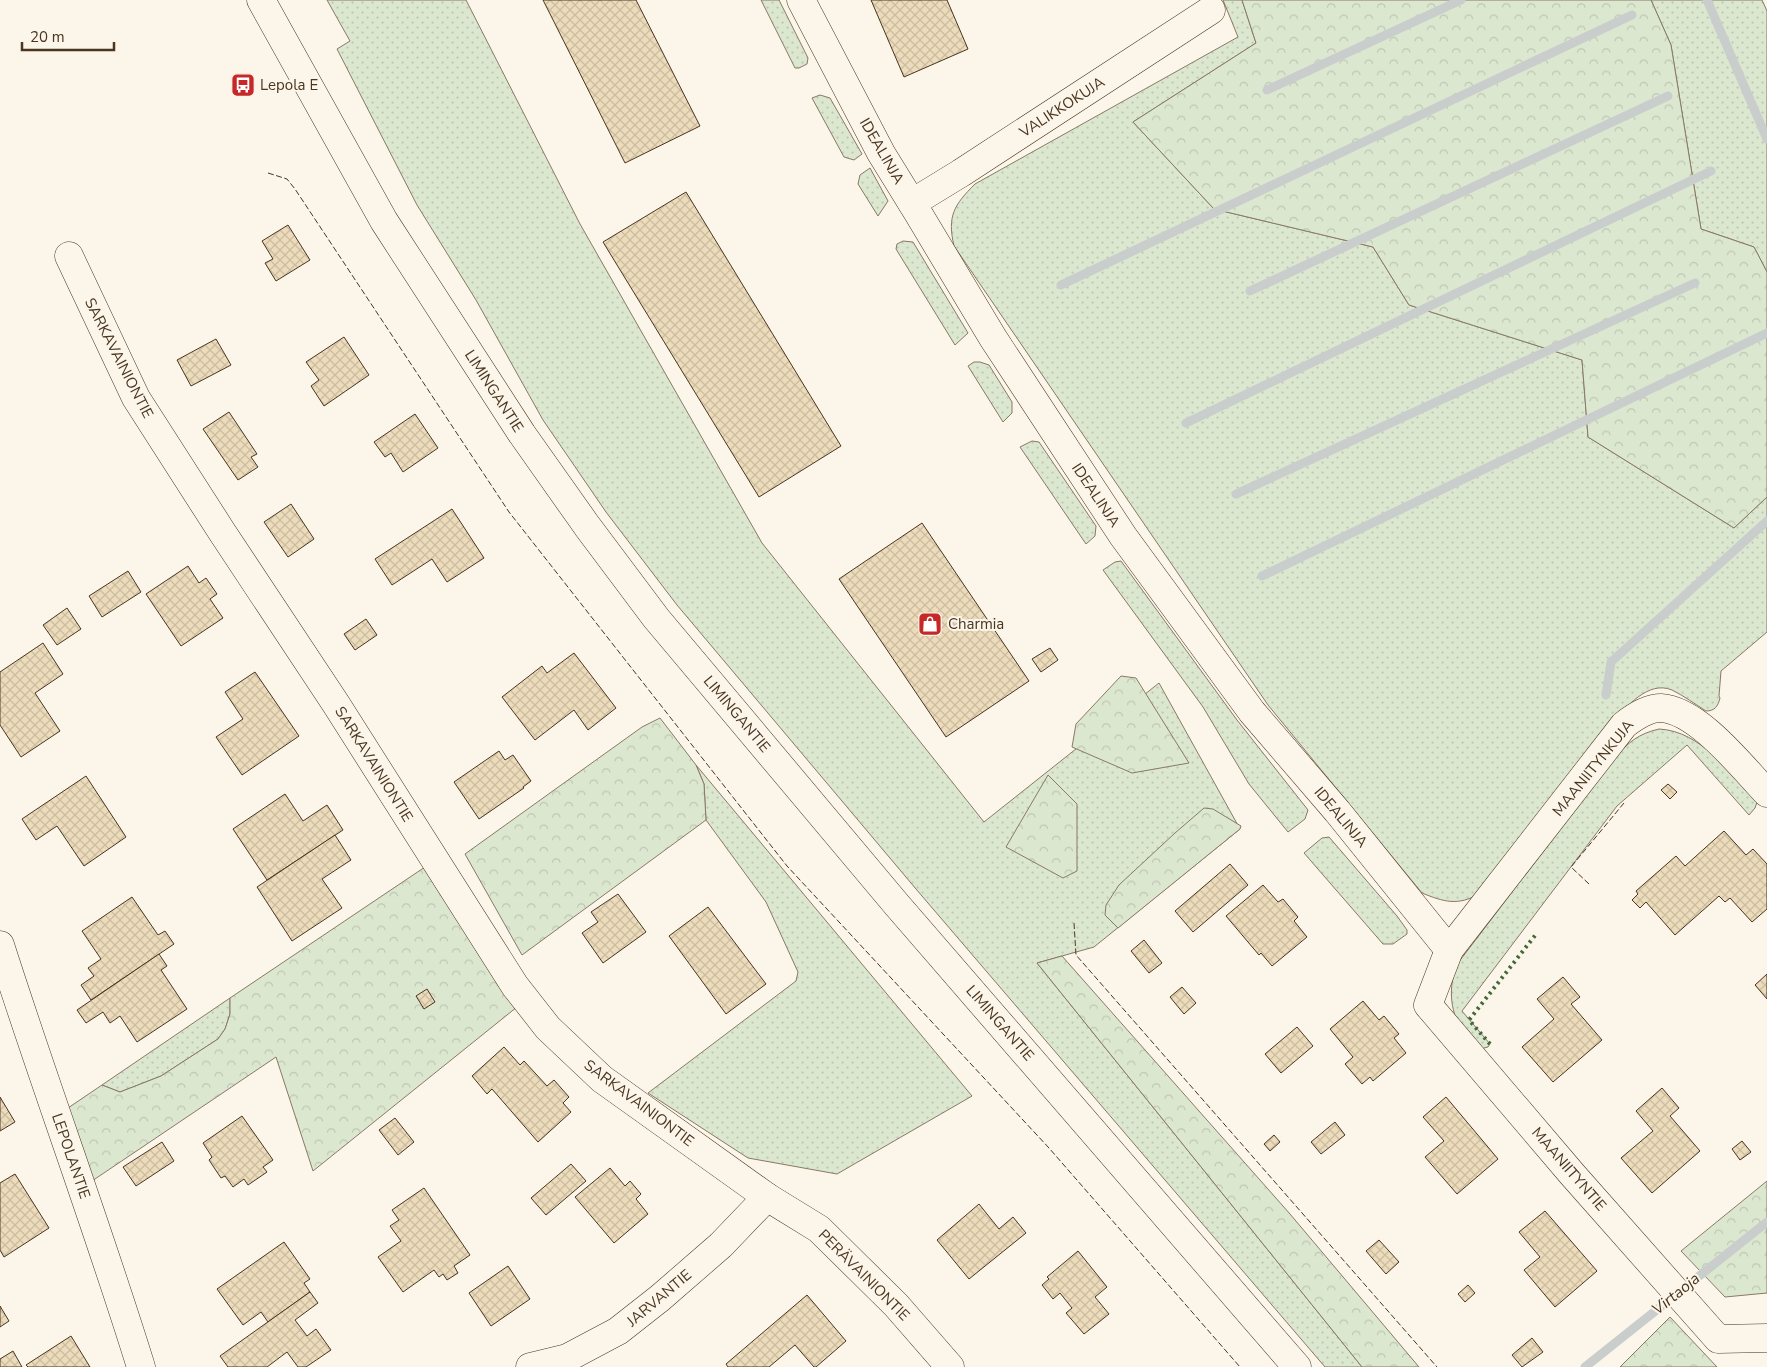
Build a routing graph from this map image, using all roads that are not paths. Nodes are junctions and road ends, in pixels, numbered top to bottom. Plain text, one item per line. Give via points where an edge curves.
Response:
1 (261, 0) edge
2 (801, 0) edge
3 (1211, 10) dead end
4 (912, 202) junction
5 (69, 256) dead end
6 (1767, 793) edge
7 (0, 945) edge
8 (1449, 950) junction
9 (767, 1197) junction
10 (1767, 1338) edge
11 (568, 1362) edge
12 (141, 1367) edge
13 (530, 1367) edge
14 (950, 1367) edge
15 (1297, 1367) edge

1 - 15 street, LIMINGANTIE via 384,221 522,434 656,618 897,905
2 - 4 street, IDEALINJA via 880,153
3 - 4 street, VALIKKOKUJA
4 - 8 street, IDEALINJA via 993,338 1123,536 1252,712
5 - 9 street, SARKAVAINIONTIE via 136,398 515,986 548,1028 602,1079
6 - 8 street, MAANIITYNKUJA via 1708,732 1690,719 1661,708 1648,710 1624,725
7 - 12 street, LEPOLANTIE
8 - 10 street, MAANIITYNTIE via 1428,1005 1718,1338
9 - 11 street, JARVANTIE via 721,1245 660,1298 618,1331
9 - 14 street, PERÄVAINIONTIE via 819,1229 896,1305
11 - 13 street, JARVANTIE

